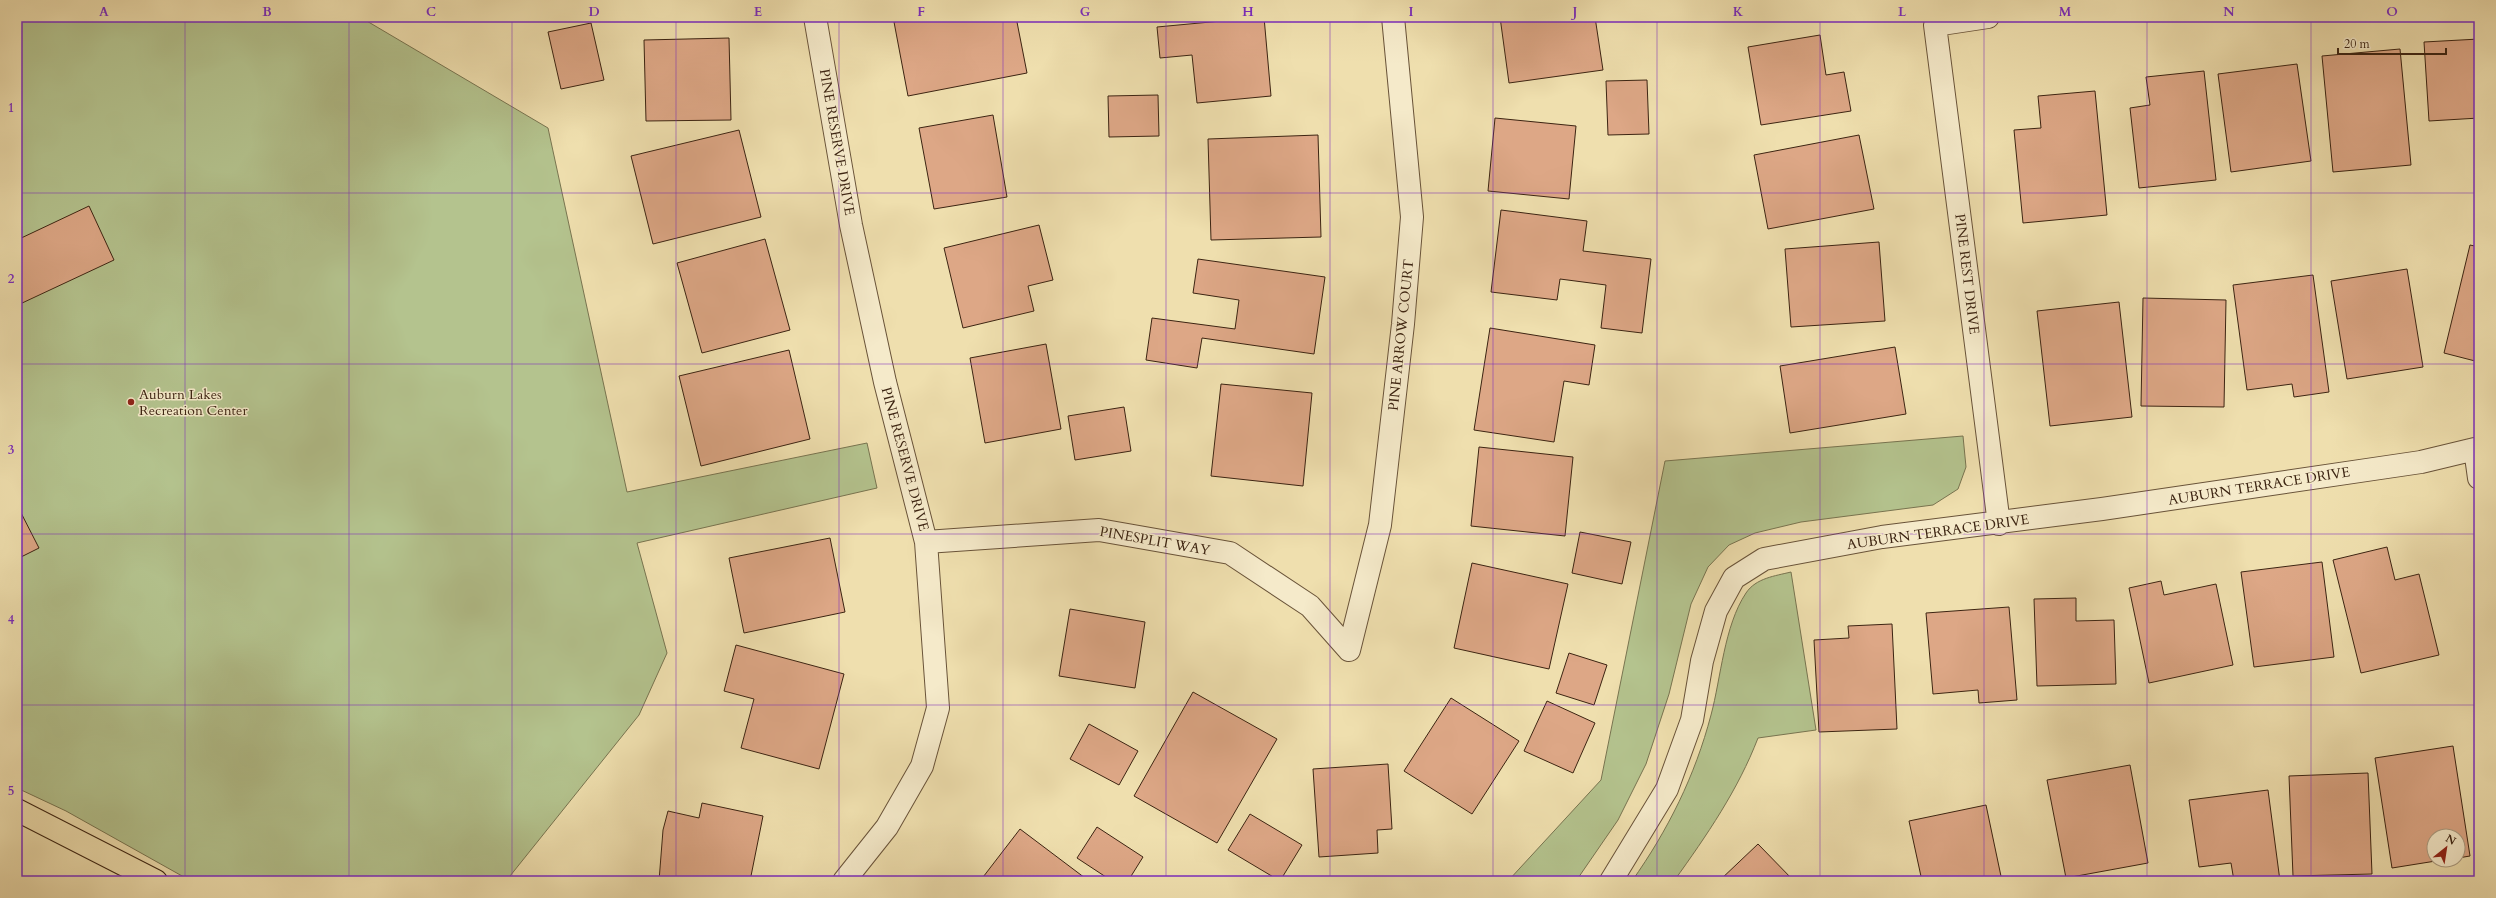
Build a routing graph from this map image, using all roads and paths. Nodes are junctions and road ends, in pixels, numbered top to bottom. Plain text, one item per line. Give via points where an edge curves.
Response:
1 (815, 17) edge
2 (1393, 17) edge
3 (1988, 17) edge
4 (2479, 478) edge
5 (1999, 524) junction
6 (926, 542) junction
7 (1349, 650) joint
8 (17, 810) edge
9 (156, 881) edge
10 (844, 881) edge
11 (1611, 881) edge

1 - 6 street, PINE RESERVE DRIVE via 851,225 885,382
2 - 7 street, PINE ARROW COURT via 1412,216 1404,324 1380,525
3 - 5 street, PINE REST DRIVE via 1934,25
4 - 5 street, AUBURN TERRACE DRIVE via 2475,449 2420,462
5 - 11 street, AUBURN TERRACE DRIVE via 1882,537 1764,559 1734,578 1716,611 1702,661 1692,720 1667,789
6 - 7 street, PINESPLIT WAY via 1099,530 1230,553 1310,606
6 - 10 street, PINE RESERVE DRIVE via 938,708 922,766 887,827
8 - 9 main road

